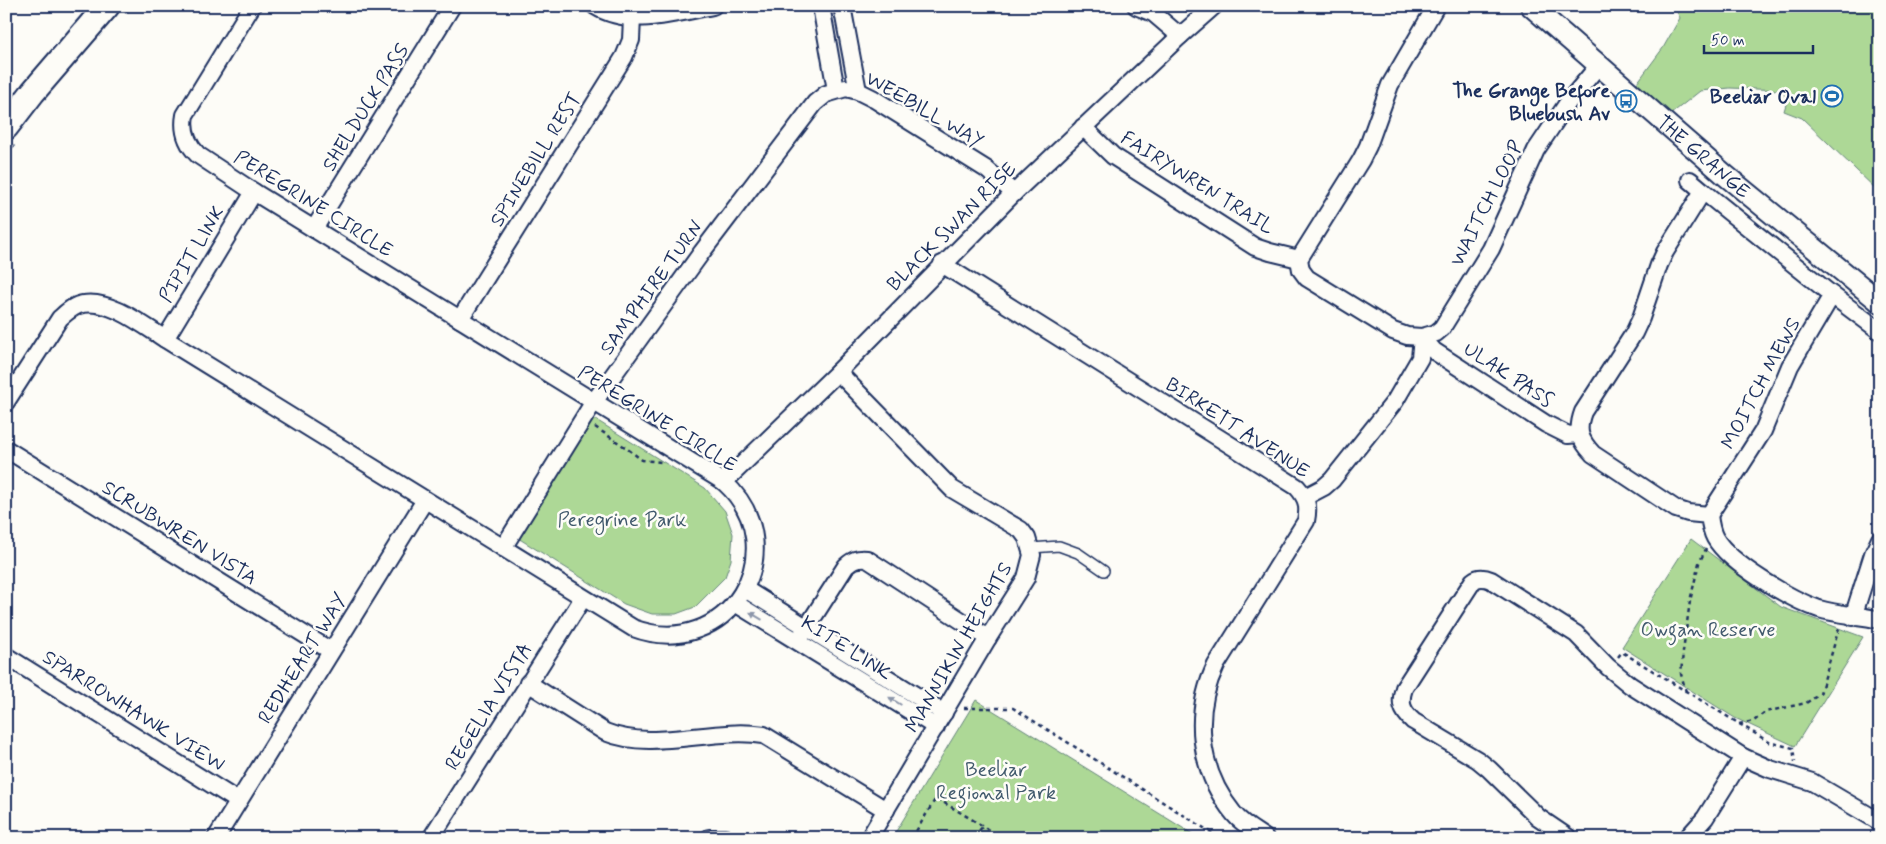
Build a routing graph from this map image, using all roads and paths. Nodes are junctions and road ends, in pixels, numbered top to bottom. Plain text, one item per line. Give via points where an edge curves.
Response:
1 (106, 6) edge
2 (252, 6) edge
3 (452, 6) edge
4 (595, 6) edge
5 (713, 6) edge
6 (822, 6) edge
7 (842, 6) edge
8 (1136, 6) edge
9 (1214, 6) edge
10 (1436, 6) edge
11 (1531, 6) edge
12 (632, 18) junction
13 (1180, 36) junction
14 (1599, 65) junction
15 (836, 90) junction
16 (858, 90) junction
17 (6, 126) edge
18 (1083, 127) junction
19 (1690, 180) dead end
20 (1703, 191) junction
21 (254, 192) junction
22 (1014, 193) junction
23 (314, 229) junction
24 (1299, 258) junction
25 (942, 264) junction
26 (1832, 296) junction
27 (1880, 302) edge
28 (460, 319) junction
29 (1880, 331) edge
30 (1422, 337) junction
31 (165, 338) junction
32 (838, 372) junction
33 (6, 402) edge
34 (593, 403) junction
35 (1579, 434) junction
36 (6, 449) edge
37 (724, 482) junction
38 (1305, 497) junction
39 (425, 500) junction
40 (1709, 515) junction
41 (1880, 539) edge
42 (1716, 540) junction
43 (503, 548) junction
44 (1032, 548) junction
45 (1104, 571) dead end
46 (745, 589) junction
47 (582, 598) junction
48 (735, 603) junction
49 (1853, 616) junction
50 (1880, 620) edge
51 (1840, 626) dead end
52 (803, 635) junction
53 (988, 638) junction
54 (331, 651) junction
55 (6, 656) edge
56 (1608, 667) junction
57 (528, 683) junction
58 (1686, 692) junction
59 (944, 714) junction
60 (1739, 724) junction
61 (1743, 757) junction
62 (1798, 777) junction
63 (238, 801) junction
64 (886, 810) junction
65 (1880, 822) edge
66 (983, 826) junction
67 (978, 832) junction
68 (216, 838) edge
69 (431, 838) edge
70 (709, 838) edge
71 (724, 838) edge
72 (869, 838) edge
73 (912, 838) edge
74 (972, 838) edge
75 (979, 838) edge
76 (999, 838) edge
77 (1220, 838) edge
78 (1265, 838) edge
79 (1569, 838) edge
80 (1687, 838) edge

1 - 17 main road
2 - 21 street, PEREGRINE CIRCLE via 185,115 183,126 190,148
3 - 23 street, SHELDUCK PASS
4 - 12 street
5 - 12 street
6 - 15 street
7 - 16 street
8 - 13 street via 1153,13
9 - 13 street, BLACK SWAN RISE
10 - 24 street via 1390,85 1361,160
11 - 14 street, THE GRANGE
12 - 28 street, SPINEBILL REST via 631,40 624,57
13 - 18 street, BLACK SWAN RISE
14 - 27 street, THE GRANGE via 1725,175
14 - 30 street, WAITCH LOOP via 1569,101 1536,150 1491,250 1442,328
15 - 16 street, WEEBILL WAY
15 - 34 street, SAMPHIRE TURN via 826,94 810,111 702,252
16 - 22 street, WEEBILL WAY via 986,169
18 - 22 street, BLACK SWAN RISE
18 - 24 street, FAIRYWREN TRAIL via 1113,156 1255,247
19 - 20 street
20 - 26 street
20 - 35 street via 1665,252 1634,333 1582,412
21 - 23 street, PEREGRINE CIRCLE
21 - 31 street, PIPIT LINK
22 - 25 street, BLACK SWAN RISE
23 - 28 street, PEREGRINE CIRCLE
24 - 30 street via 1303,275 1316,285 1393,331
25 - 32 street, BLACK SWAN RISE
25 - 38 street, BIRKETT AVENUE via 1297,487
26 - 29 street
26 - 40 street, MOITCH MEWS via 1790,366 1763,431
28 - 34 street, PEREGRINE CIRCLE
30 - 35 street, ULAK PASS via 1434,351 1546,424 1568,435
30 - 38 street via 1420,358 1395,401 1332,480 1324,488
31 - 33 street, PEREGRINE CIRCLE via 107,306 81,304 60,318
31 - 39 street, PEREGRINE CIRCLE
32 - 37 street, BLACK SWAN RISE
32 - 44 street, MANNIKIN HEIGHTS via 952,489 1021,530
34 - 37 street, PEREGRINE CIRCLE
34 - 43 street, SAMPHIRE TURN
35 - 40 street via 1593,454 1676,509
36 - 54 street, SCRUBWREN VISTA
37 - 46 street, PEREGRINE CIRCLE via 736,492 754,533 754,562
38 - 78 street, BIRKETT AVENUE via 1306,521 1216,665 1201,716 1205,753 1223,797 1235,815
39 - 43 street, PEREGRINE CIRCLE
39 - 54 street, REDHEART WAY
40 - 42 street
41 - 49 street
42 - 49 street via 1755,575 1778,590 1821,610
42 - 58 path via 1707,546 1699,563 1690,601 1681,674
43 - 47 street, PEREGRINE CIRCLE
44 - 45 lane via 1059,546 1078,553
44 - 53 street, MANNIKIN HEIGHTS via 1026,578
46 - 48 street, PEREGRINE CIRCLE
46 - 52 street, KITE LINK
47 - 48 street, PEREGRINE CIRCLE via 633,628 660,636 686,634 702,628 716,621
47 - 57 street, REGELIA VISTA
52 -> 48 street, KITE LINK
49 - 50 street
51 - 60 path via 1820,694 1806,703 1766,712 1754,721
52 - 53 street via 846,566 860,558
52 - 59 street, KITE LINK
53 - 59 street, MANNIKIN HEIGHTS
54 - 63 street, REDHEART WAY
55 - 63 street, SPARROWHAWK VIEW
56 - 58 path via 1622,652
56 - 61 street via 1630,685
56 - 79 street via 1576,634 1491,580 1481,578 1472,582 1401,697 1402,706 1413,721 1489,768 1538,817
57 - 64 street via 617,737 642,740 764,735
57 - 69 street, REGELIA VISTA
58 - 60 path
59 - 64 street, MANNIKIN HEIGHTS
59 - 77 path via 966,709 1013,708
60 - 62 path via 1769,742 1792,748
61 - 62 street via 1770,770
61 - 80 street via 1705,818
62 - 65 street via 1826,789
63 - 68 street, REDHEART WAY
64 - 72 street, MANNIKIN HEIGHTS
66 - 67 path
66 - 73 path via 936,798
66 - 76 path
67 - 74 path
67 - 75 path
70 - 71 street

